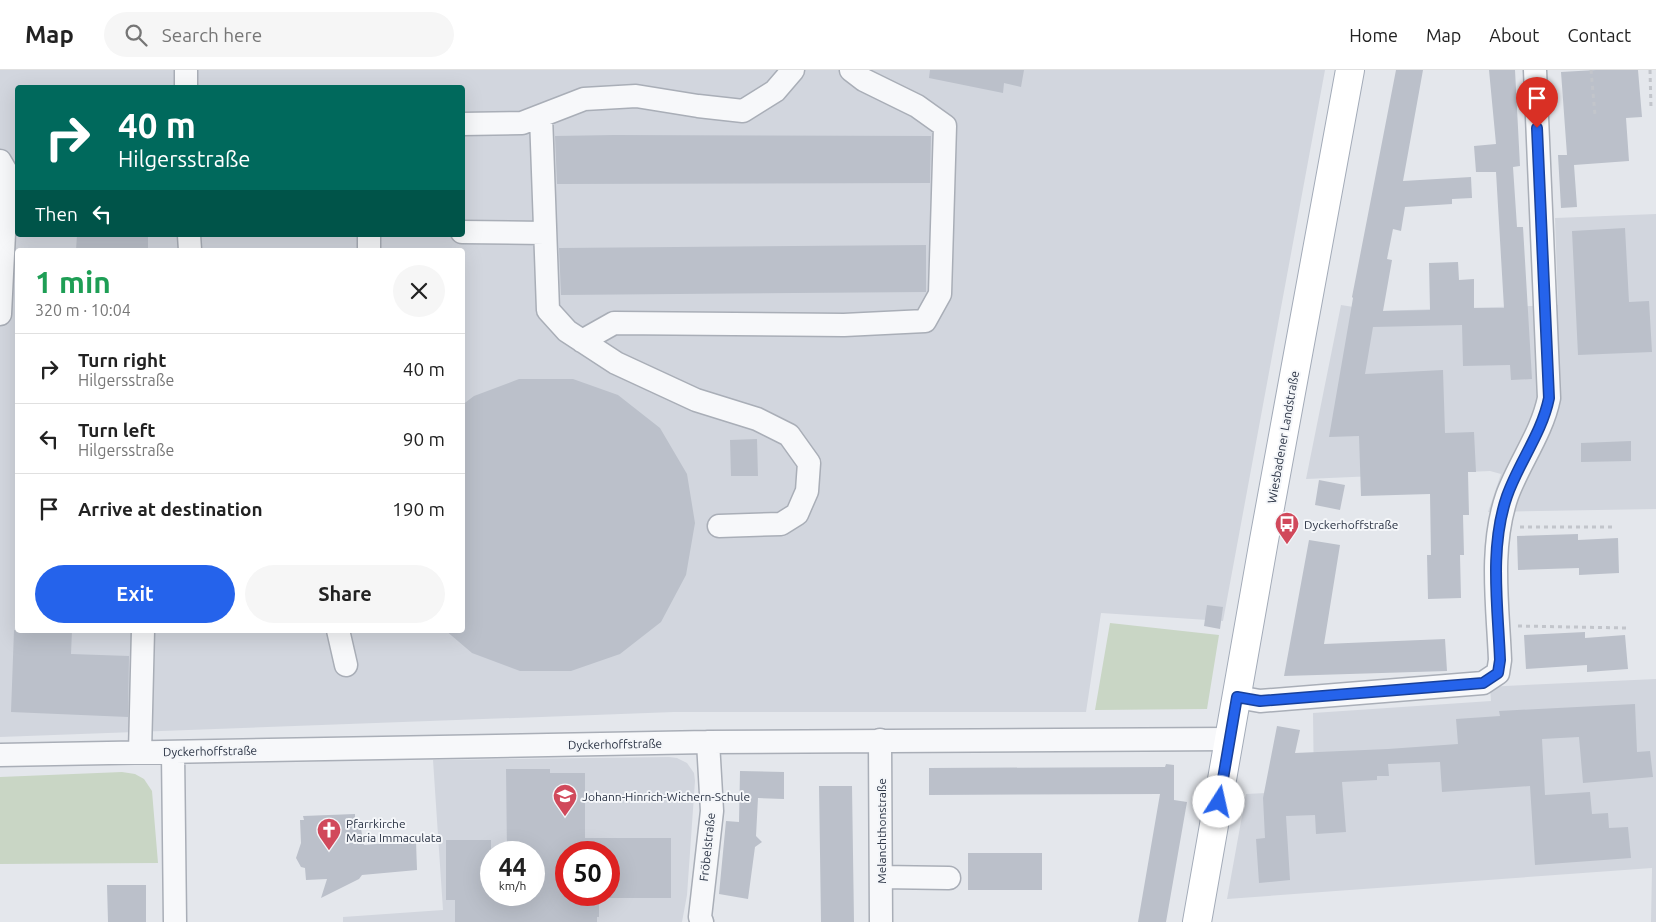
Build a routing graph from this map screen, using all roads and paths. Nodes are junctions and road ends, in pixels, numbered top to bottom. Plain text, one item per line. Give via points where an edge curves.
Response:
1 (186, 70) edge
2 (793, 70) edge
3 (851, 70) edge
4 (1350, 70) edge
5 (1534, 70) edge
6 (1591, 70) edge
7 (1650, 70) edge
8 (186, 85) edge
9 (1651, 108) dead end
10 (1595, 115) dead end
11 (541, 116) junction
12 (465, 124) edge
13 (3, 167) edge
14 (465, 232) edge
15 (545, 233) junction
16 (0, 314) edge
17 (582, 341) junction
18 (719, 526) dead end
19 (1499, 527) junction
20 (1614, 527) dead end
21 (1499, 626) junction
22 (1627, 628) dead end
23 (143, 633) edge
24 (339, 633) edge
25 (346, 665) dead end
26 (1237, 697) junction
27 (1230, 739) junction
28 (880, 740) junction
29 (708, 742) junction
30 (140, 752) junction
31 (173, 752) junction
32 (0, 755) edge
33 (881, 877) junction
34 (949, 878) dead end
35 (175, 922) edge
36 (702, 922) edge
37 (881, 922) edge
38 (1196, 922) edge

1 - 8 street
2 - 11 street via 775,91 743,111 636,96 584,99
3 - 17 street via 864,80 917,106 945,126 940,294 925,321 844,325 614,324
4 - 26 main road, Wiesbadener Landstraße
5 - 19 street via 1549,398 1546,413 1508,495
6 - 10 path
7 - 9 path
11 - 12 street via 522,123
11 - 15 street
13 - 16 street
14 - 15 street
15 - 17 street via 548,310 566,331
17 - 18 street via 616,363 696,400 757,419 789,434 809,463 807,491 797,514 781,524
19 - 20 path
19 - 21 street via 1496,577
21 - 22 path
21 - 26 street via 1498,673 1483,683 1260,701
23 - 30 street
24 - 25 street
26 - 27 main road, Wiesbadener Landstraße
27 - 28 street, Dyckerhoffstraße
27 - 38 main road, Wiesbadener Landstraße
28 - 29 street, Dyckerhoffstraße
28 - 33 street, Melanchthonstraße
29 - 31 street, Dyckerhoffstraße
29 - 36 street, Fröbelstraße via 712,812
30 - 31 street, Dyckerhoffstraße
30 - 32 street, Dyckerhoffstraße
31 - 35 street
33 - 34 street
33 - 37 street, Melanchthonstraße

